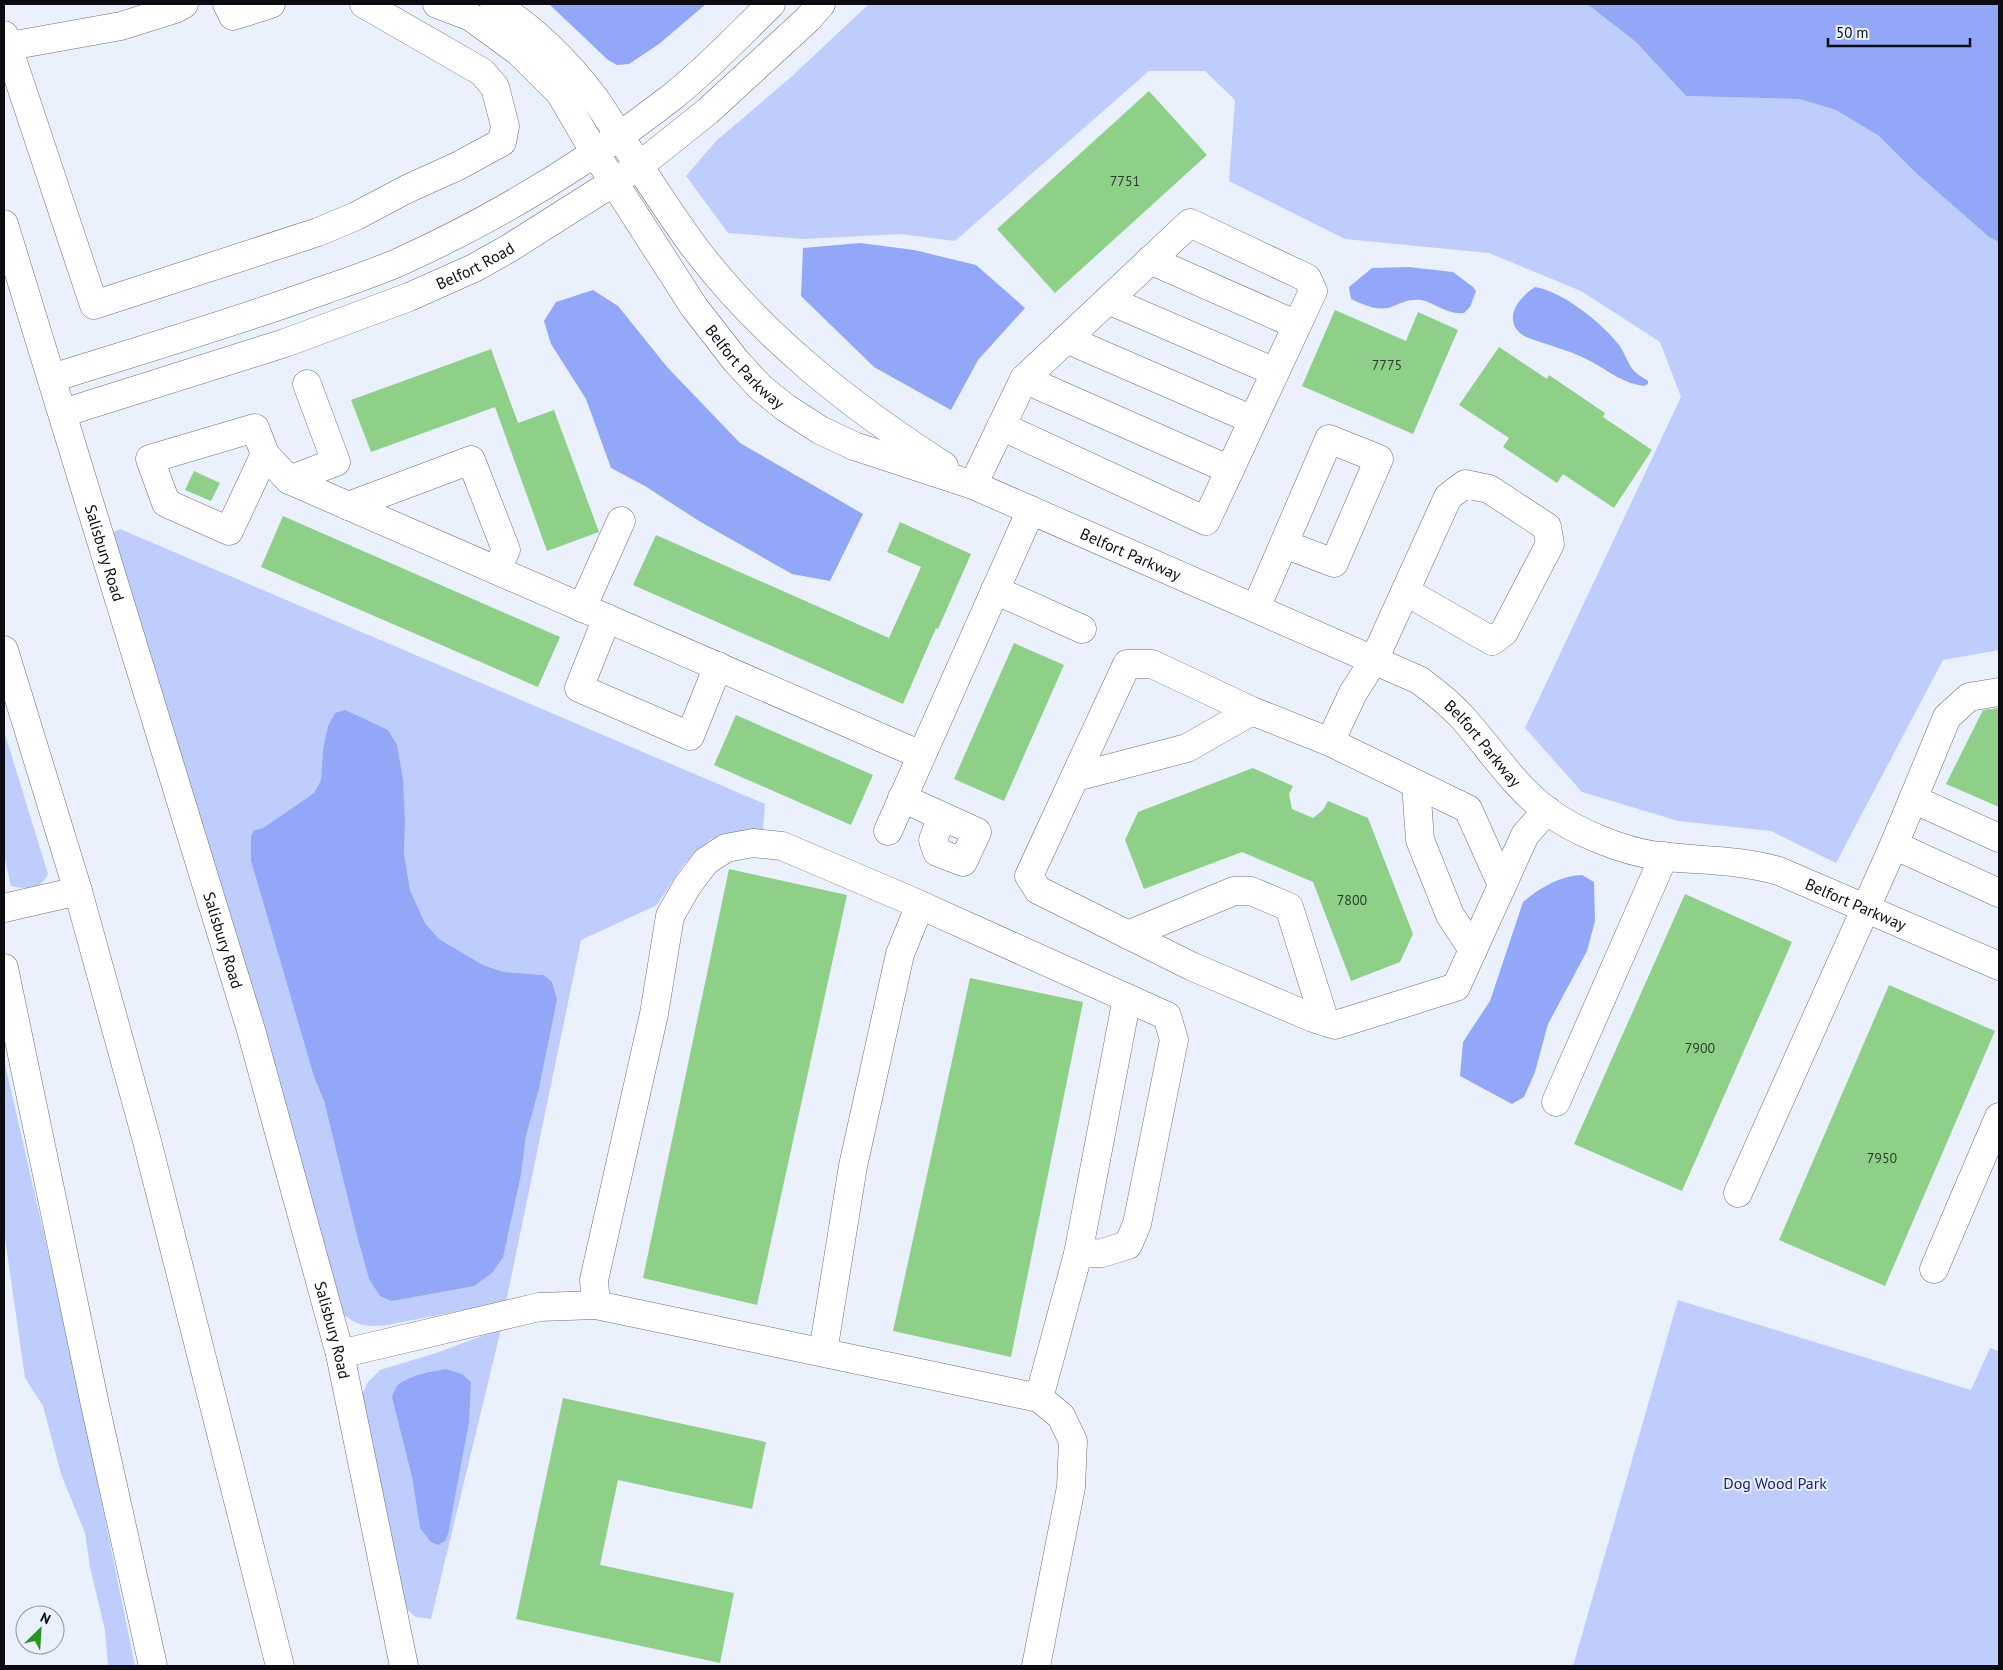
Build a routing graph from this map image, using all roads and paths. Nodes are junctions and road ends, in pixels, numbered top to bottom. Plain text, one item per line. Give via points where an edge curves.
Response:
1 (184, 4) edge
2 (227, 4) edge
3 (272, 4) edge
4 (364, 4) edge
5 (428, 4) edge
6 (437, 4) edge
7 (494, 4) edge
8 (771, 4) edge
9 (821, 4) edge
10 (414, 32) junction
11 (5, 43) edge
12 (619, 136) junction
13 (595, 152) junction
14 (639, 166) junction
15 (614, 183) junction
16 (4, 224) edge
17 (1150, 260) junction
18 (1108, 300) junction
19 (1297, 325) junction
20 (1066, 339) junction
21 (1276, 372) junction
22 (52, 378) junction
23 (1024, 379) junction
24 (307, 384) dead end
25 (63, 413) junction
26 (1253, 420) junction
27 (1001, 426) junction
28 (264, 454) dead end
29 (1230, 470) junction
30 (289, 480) junction
31 (973, 484) junction
32 (348, 506) junction
33 (1031, 510) junction
34 (621, 521) dead end
35 (1284, 544) dead end
36 (496, 570) junction
37 (995, 590) junction
38 (1405, 591) junction
39 (582, 608) junction
40 (1256, 608) junction
41 (607, 618) junction
42 (1082, 629) dead end
43 (4, 650) edge
44 (1374, 660) junction
45 (718, 666) junction
46 (1999, 692) edge
47 (1252, 711) junction
48 (1330, 742) junction
49 (921, 755) junction
50 (1076, 778) junction
51 (1416, 785) junction
52 (902, 798) junction
53 (1913, 799) junction
54 (1547, 810) junction
55 (942, 816) dead end
56 (888, 831) dead end
57 (1999, 838) edge
58 (1894, 846) junction
59 (1664, 856) junction
60 (1502, 886) junction
61 (78, 891) junction
62 (1999, 893) edge
63 (920, 905) junction
64 (1865, 907) junction
65 (4, 908) edge
66 (1128, 935) junction
67 (1473, 950) junction
68 (1999, 966) edge
69 (4, 968) edge
70 (1127, 998) junction
71 (1325, 1022) junction
72 (1556, 1102) dead end
73 (1999, 1117) edge
74 (1738, 1193) dead end
75 (1078, 1254) junction
76 (1934, 1269) dead end
77 (596, 1305) junction
78 (823, 1352) junction
79 (340, 1354) junction
80 (1039, 1398) junction
81 (153, 1666) edge
82 (280, 1666) edge
83 (404, 1666) edge
84 (1036, 1666) edge

1 - 11 main road via 121,26 66,37
2 - 3 main road via 232,16
4 - 10 main road
5 - 10 main road
6 - 13 main road, Belfort Parkway via 471,17 519,52 560,94
7 - 12 main road, Belfort Parkway via 511,14 556,53 594,97
8 - 12 main road via 680,90
9 - 14 main road, Belfort Road via 708,111
10 - 11 main road via 482,72 495,87 505,126 502,142 318,232 94,305
12 - 13 main road
12 - 14 main road, Belfort Parkway
13 - 15 main road, Belfort Parkway
13 - 22 main road via 496,215 396,264 273,309
14 - 15 main road, Belfort Road
14 - 31 main road, Belfort Parkway via 693,245 742,303 792,354 875,420
15 - 25 main road, Belfort Road via 474,268 409,297 285,343
15 - 31 main road, Belfort Parkway via 694,307 736,362 761,388 806,421 854,446
16 - 22 main road, Salisbury Road
17 - 18 main road
17 - 19 main road
17 - 19 main road via 1190,223 1307,278 1313,291
18 - 20 main road
18 - 21 main road
19 - 21 main road
20 - 23 main road
20 - 26 main road
21 - 26 main road
22 - 25 main road, Salisbury Road
23 - 27 main road
23 - 29 main road
24 - 30 main road via 336,462
25 - 79 main road, Salisbury Road via 251,1030
26 - 29 main road
27 - 29 main road via 1206,521
27 - 31 main road
28 - 30 main road
30 - 32 main road
31 - 33 main road, Belfort Parkway
32 - 36 main road
32 - 36 main road via 472,460 506,550
33 - 37 main road
33 - 40 main road, Belfort Parkway
34 - 39 main road
35 - 40 main road
36 - 39 main road
37 - 42 main road
37 - 49 main road
38 - 38 main road via 1448,497 1465,484 1490,489 1547,527 1550,544 1504,632 1492,641
38 - 44 main road
39 - 41 main road
40 - 44 main road, Belfort Parkway
41 - 45 main road
41 - 45 main road via 579,688 690,736
43 - 61 main road
44 - 48 main road via 1353,693
44 - 54 main road, Belfort Parkway via 1419,680 1439,695 1522,788
45 - 49 main road
46 - 53 main road via 1969,697 1947,717
47 - 48 main road
47 - 50 main road via 1187,748
47 - 50 main road via 1152,664 1127,664
48 - 51 main road
49 - 52 main road
50 - 66 main road via 1029,876 1038,890
51 - 60 main road via 1468,809
51 - 67 main road via 1420,840 1450,915
52 - 55 main road
52 - 56 main road
53 - 57 main road
53 - 58 main road
54 - 59 main road, Belfort Parkway via 1602,840
54 - 60 main road via 1525,835
58 - 62 main road
58 - 64 main road
59 - 64 main road, Belfort Parkway via 1755,864
59 - 72 main road
60 - 67 main road
61 - 65 main road
61 - 82 main road via 147,1141
63 - 70 main road
63 - 77 main road via 782,846 753,843 726,848 706,861 670,916 654,1014 594,1280
63 - 78 main road via 900,954 853,1166
64 - 68 main road, Belfort Parkway
64 - 74 main road
66 - 71 main road
66 - 71 main road via 1234,891 1251,891 1289,907
67 - 71 main road via 1456,987 1335,1025
69 - 81 main road
70 - 75 main road
70 - 75 main road via 1167,1016 1174,1040 1137,1224 1128,1245 1102,1253
73 - 76 main road
75 - 80 main road
77 - 78 main road
77 - 79 main road via 539,1307
78 - 80 main road
79 - 83 main road, Salisbury Road
80 - 84 main road via 1061,1416 1073,1441 1071,1487

